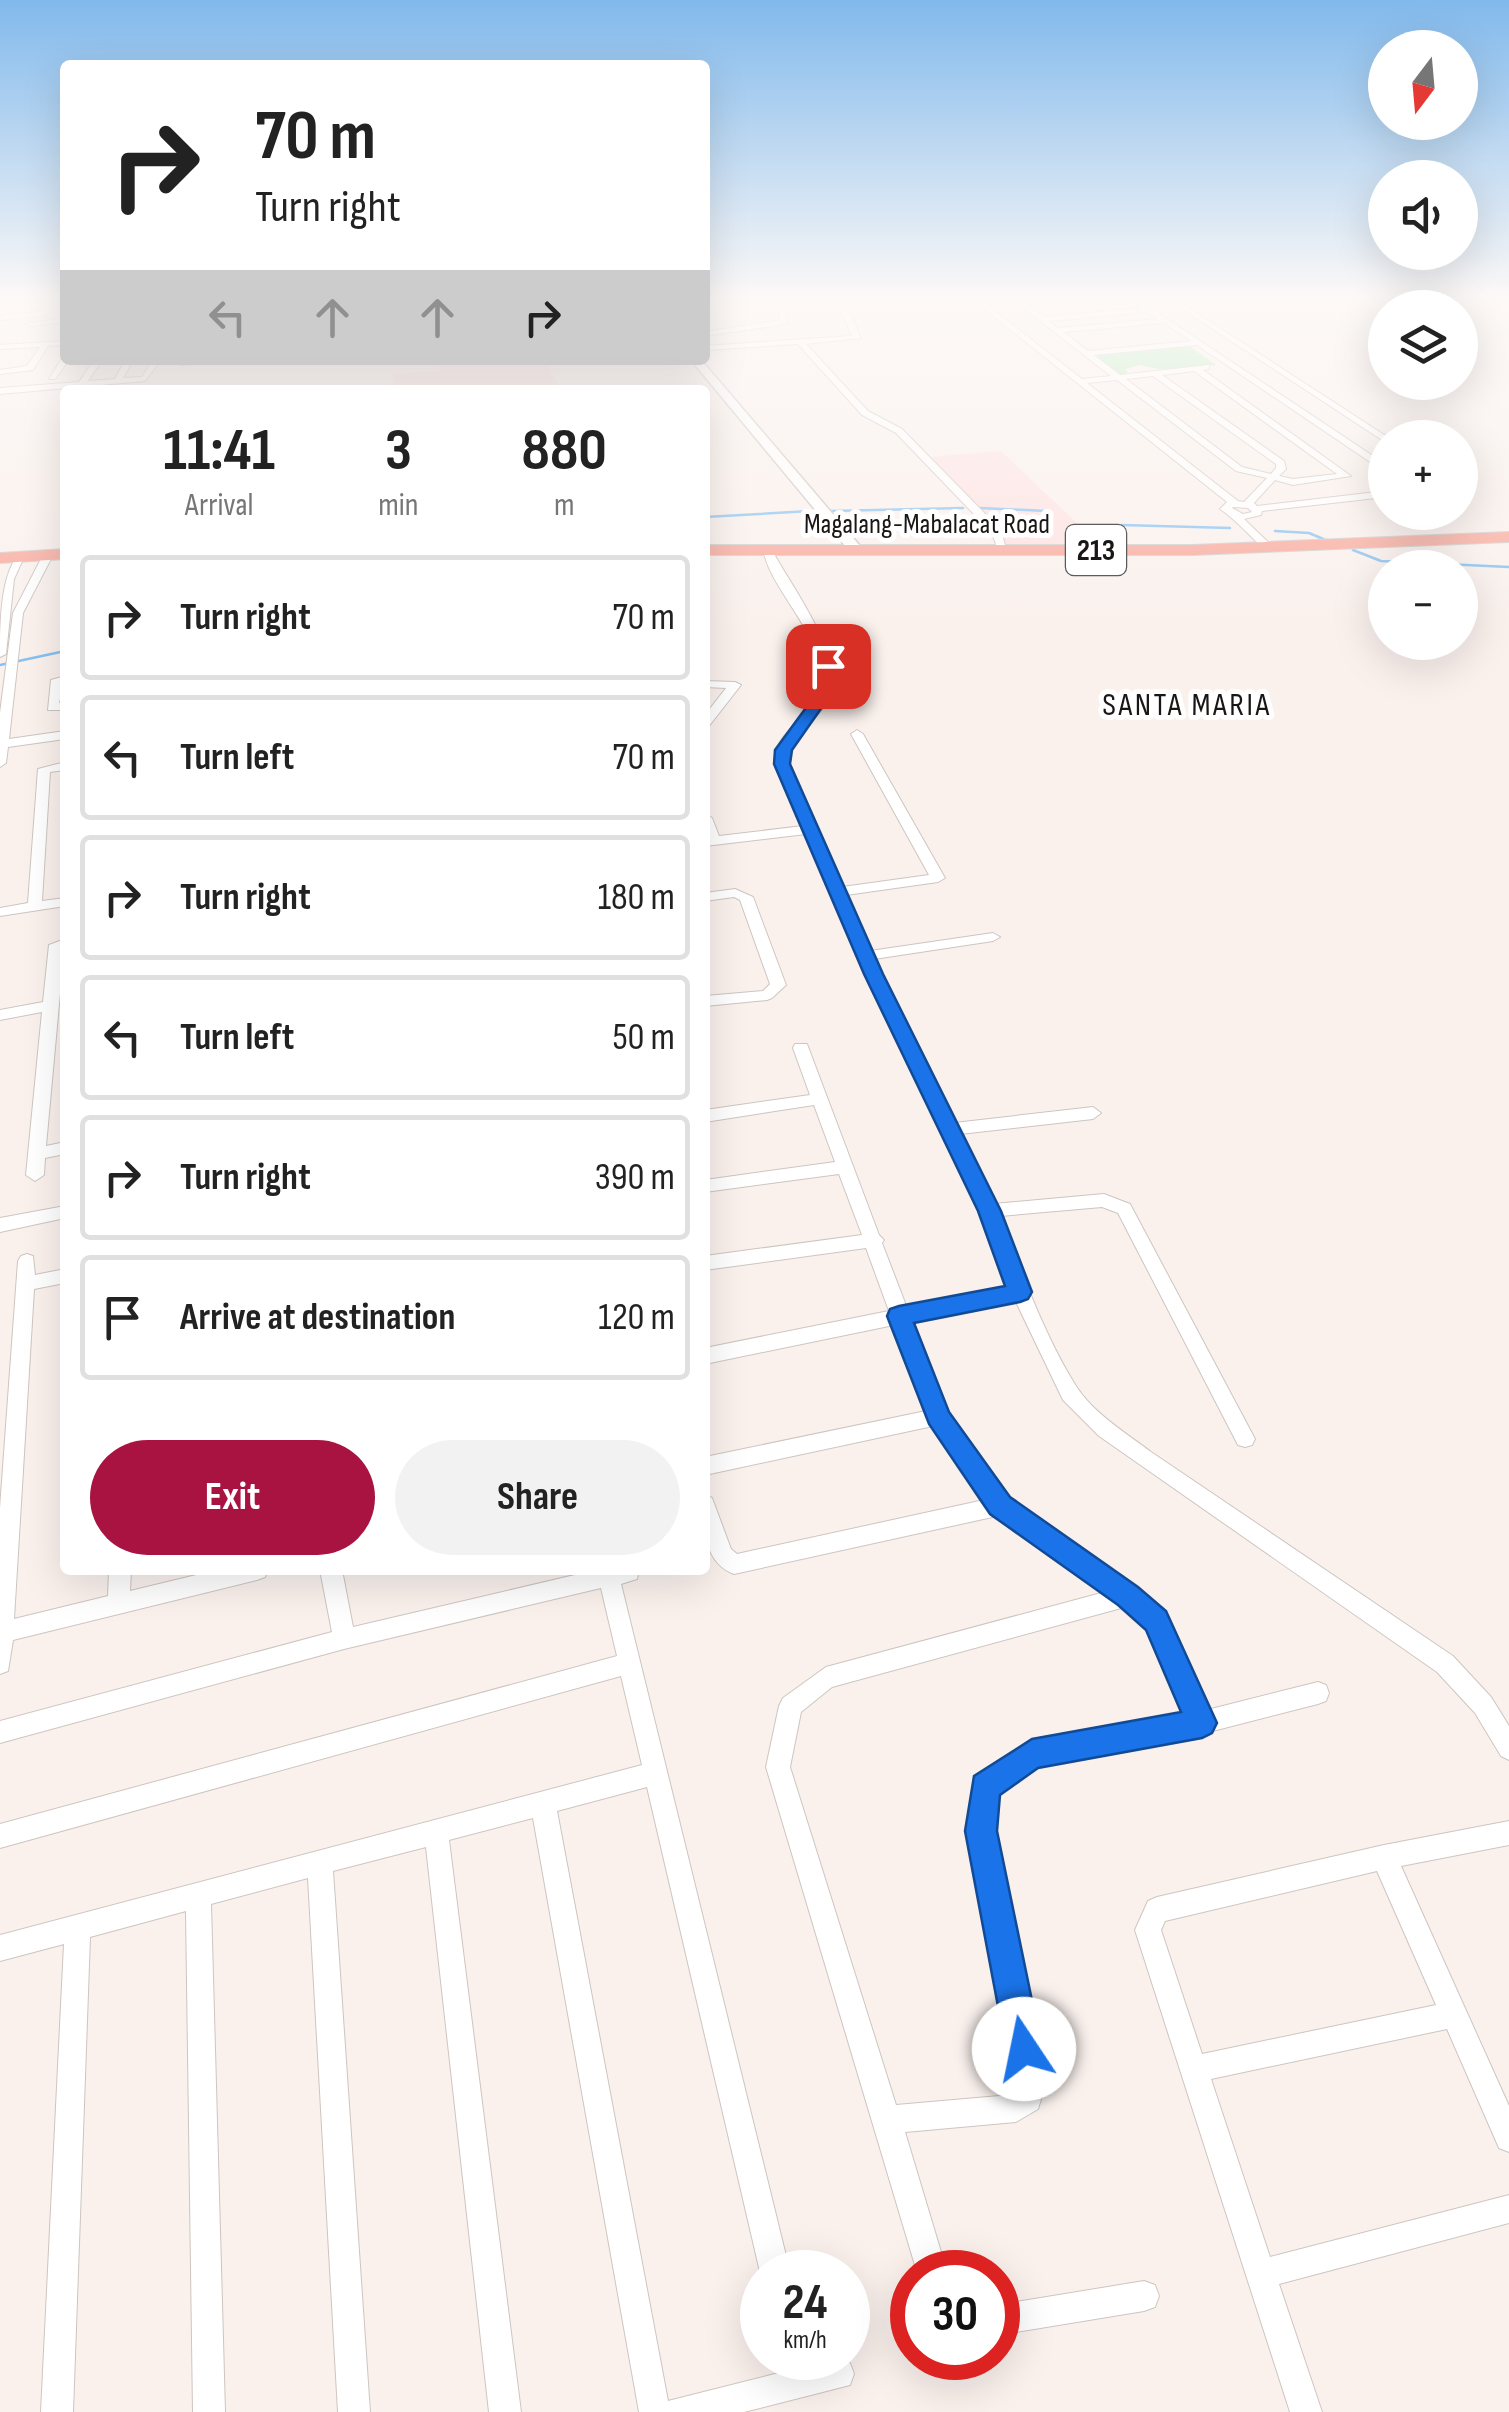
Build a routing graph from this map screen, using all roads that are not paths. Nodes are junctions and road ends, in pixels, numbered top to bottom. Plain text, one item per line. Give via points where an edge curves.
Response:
1 (738, 410) edge
2 (862, 410) edge
3 (1114, 410) edge
4 (1160, 410) edge
5 (1206, 410) edge
6 (1253, 410) edge
7 (1297, 410) edge
8 (1342, 410) edge
9 (1368, 426) edge
10 (1368, 457) edge
11 (1272, 478) junction
12 (1368, 496) edge
13 (1244, 510) junction
14 (1509, 537) edge
15 (1270, 544) junction
16 (710, 550) edge
17 (856, 550) junction
18 (1002, 551) junction
19 (762, 555) junction
20 (52, 559) edge
21 (11, 561) edge
22 (9, 615) edge
23 (792, 623) dead end
24 (800, 638) dead end
25 (0, 654) edge
26 (825, 675) junction
27 (60, 680) edge
28 (710, 684) edge
29 (5, 686) edge
30 (60, 707) edge
31 (710, 717) edge
32 (857, 734) dead end
33 (60, 736) edge
34 (1, 744) edge
35 (0, 763) edge
36 (60, 767) edge
37 (811, 829) junction
38 (710, 842) edge
39 (955, 877) dead end
40 (938, 878) junction
41 (836, 892) junction
42 (710, 895) edge
43 (60, 903) edge
44 (35, 906) junction
45 (0, 912) edge
46 (993, 937) dead end
47 (60, 945) edge
48 (865, 956) junction
49 (710, 1001) edge
50 (52, 1005) junction
51 (0, 1016) edge
52 (801, 1048) dead end
53 (818, 1099) junction
54 (1093, 1113) dead end
55 (710, 1115) edge
56 (950, 1129) junction
57 (60, 1149) edge
58 (39, 1153) junction
59 (846, 1167) junction
60 (36, 1175) dead end
61 (710, 1185) edge
62 (989, 1211) junction
63 (60, 1213) edge
64 (0, 1225) edge
65 (875, 1240) junction
66 (710, 1262) edge
67 (60, 1275) edge
68 (1020, 1292) junction
69 (899, 1316) junction
70 (710, 1355) edge
71 (938, 1417) junction
72 (1245, 1439) dead end
73 (710, 1465) edge
74 (1000, 1506) junction
75 (710, 1519) edge
76 (120, 1575) edge
77 (221, 1575) edge
78 (332, 1575) edge
79 (615, 1575) edge
80 (619, 1575) edge
81 (1128, 1596) junction
82 (119, 1604) junction
83 (3, 1632) junction
84 (344, 1639) junction
85 (0, 1663) edge
86 (629, 1664) junction
87 (1318, 1693) dead end
88 (1202, 1723) junction
89 (0, 1732) edge
90 (1509, 1748) edge
91 (655, 1773) junction
92 (543, 1803) junction
93 (436, 1831) junction
94 (1509, 1834) edge
95 (0, 1836) edge
96 (1384, 1857) junction
97 (320, 1862) junction
98 (198, 1895) junction
99 (78, 1927) junction
100 (0, 1948) edge
101 (1452, 2016) junction
102 (1194, 2069) junction
103 (887, 2120) junction
104 (1509, 2138) edge
105 (1509, 2209) edge
106 (770, 2250) edge
107 (925, 2250) edge
108 (1260, 2274) junction
109 (1144, 2296) dead end
110 (1020, 2316) edge
111 (770, 2380) edge
112 (57, 2412) edge
113 (209, 2412) edge
114 (354, 2412) edge
115 (505, 2412) edge
116 (655, 2412) edge
117 (679, 2412) edge
118 (1306, 2412) edge

1 - 17 street
2 - 18 street via 900,431 997,532
3 - 13 street
4 - 11 street via 1238,469
5 - 11 street via 1281,463
6 - 11 street via 1346,476
7 - 10 street
8 - 9 street
11 - 13 street
12 - 13 street
13 - 15 street
14 - 15 main road, Magalang-Mabalacat Road / 213
15 - 18 main road, Magalang-Mabalacat Road / 213
16 - 19 main road, Magalang-Mabalacat Road / 213
17 - 18 main road, Magalang-Mabalacat Road / 213
17 - 19 main road, Magalang-Mabalacat Road / 213
19 - 23 street
19 - 26 street via 828,666
20 - 21 main road
20 - 22 street
21 - 22 street
22 - 25 street
22 - 29 street via 13,663
24 - 26 street
26 - 37 street via 826,690 781,757
27 - 30 street via 52,708
28 - 31 street via 735,685
29 - 34 street
32 - 40 street
33 - 34 street
34 - 35 street
36 - 44 street via 44,769
37 - 38 street
37 - 41 street
39 - 40 street
40 - 41 street
41 - 48 street
42 - 49 street via 746,897 778,985 767,995
43 - 44 street
44 - 45 street
46 - 48 street
47 - 50 street
48 - 56 street
50 - 51 street
50 - 58 street
52 - 53 street
53 - 55 street
53 - 59 street
54 - 56 street
56 - 62 street
57 - 58 street
58 - 60 street
59 - 61 street
59 - 65 street
62 - 68 street
62 - 72 street via 1104,1200 1124,1209
63 - 64 street
65 - 66 street
65 - 69 street
67 - 83 street via 28,1272
68 - 69 street
68 - 90 street via 1070,1394 1106,1430 1445,1664
69 - 70 street
69 - 71 street
71 - 73 street
71 - 74 street
74 - 75 street via 734,1564 722,1554
74 - 81 street
76 - 82 street
77 - 82 street
78 - 84 street
79 - 84 street
80 - 86 street
81 - 88 street via 1156,1621
81 - 103 street via 826,1678 792,1706 778,1766
82 - 83 street
83 - 85 street
84 - 89 street
86 - 91 street
86 - 95 street
87 - 88 street
88 - 103 street via 1032,1754 986,1787 981,1831 1031,2086 1028,2099 1016,2108
91 - 92 street
91 - 106 street
92 - 93 street
92 - 116 street
93 - 97 street
93 - 115 street
94 - 96 street
96 - 101 street
96 - 102 street via 1157,1910 1148,1930
97 - 98 street
97 - 114 street
98 - 99 street
98 - 113 street
99 - 100 street
99 - 112 street
101 - 102 street
101 - 104 street
102 - 108 street
103 - 107 street
105 - 108 street
108 - 118 street
109 - 110 street
111 - 117 street

